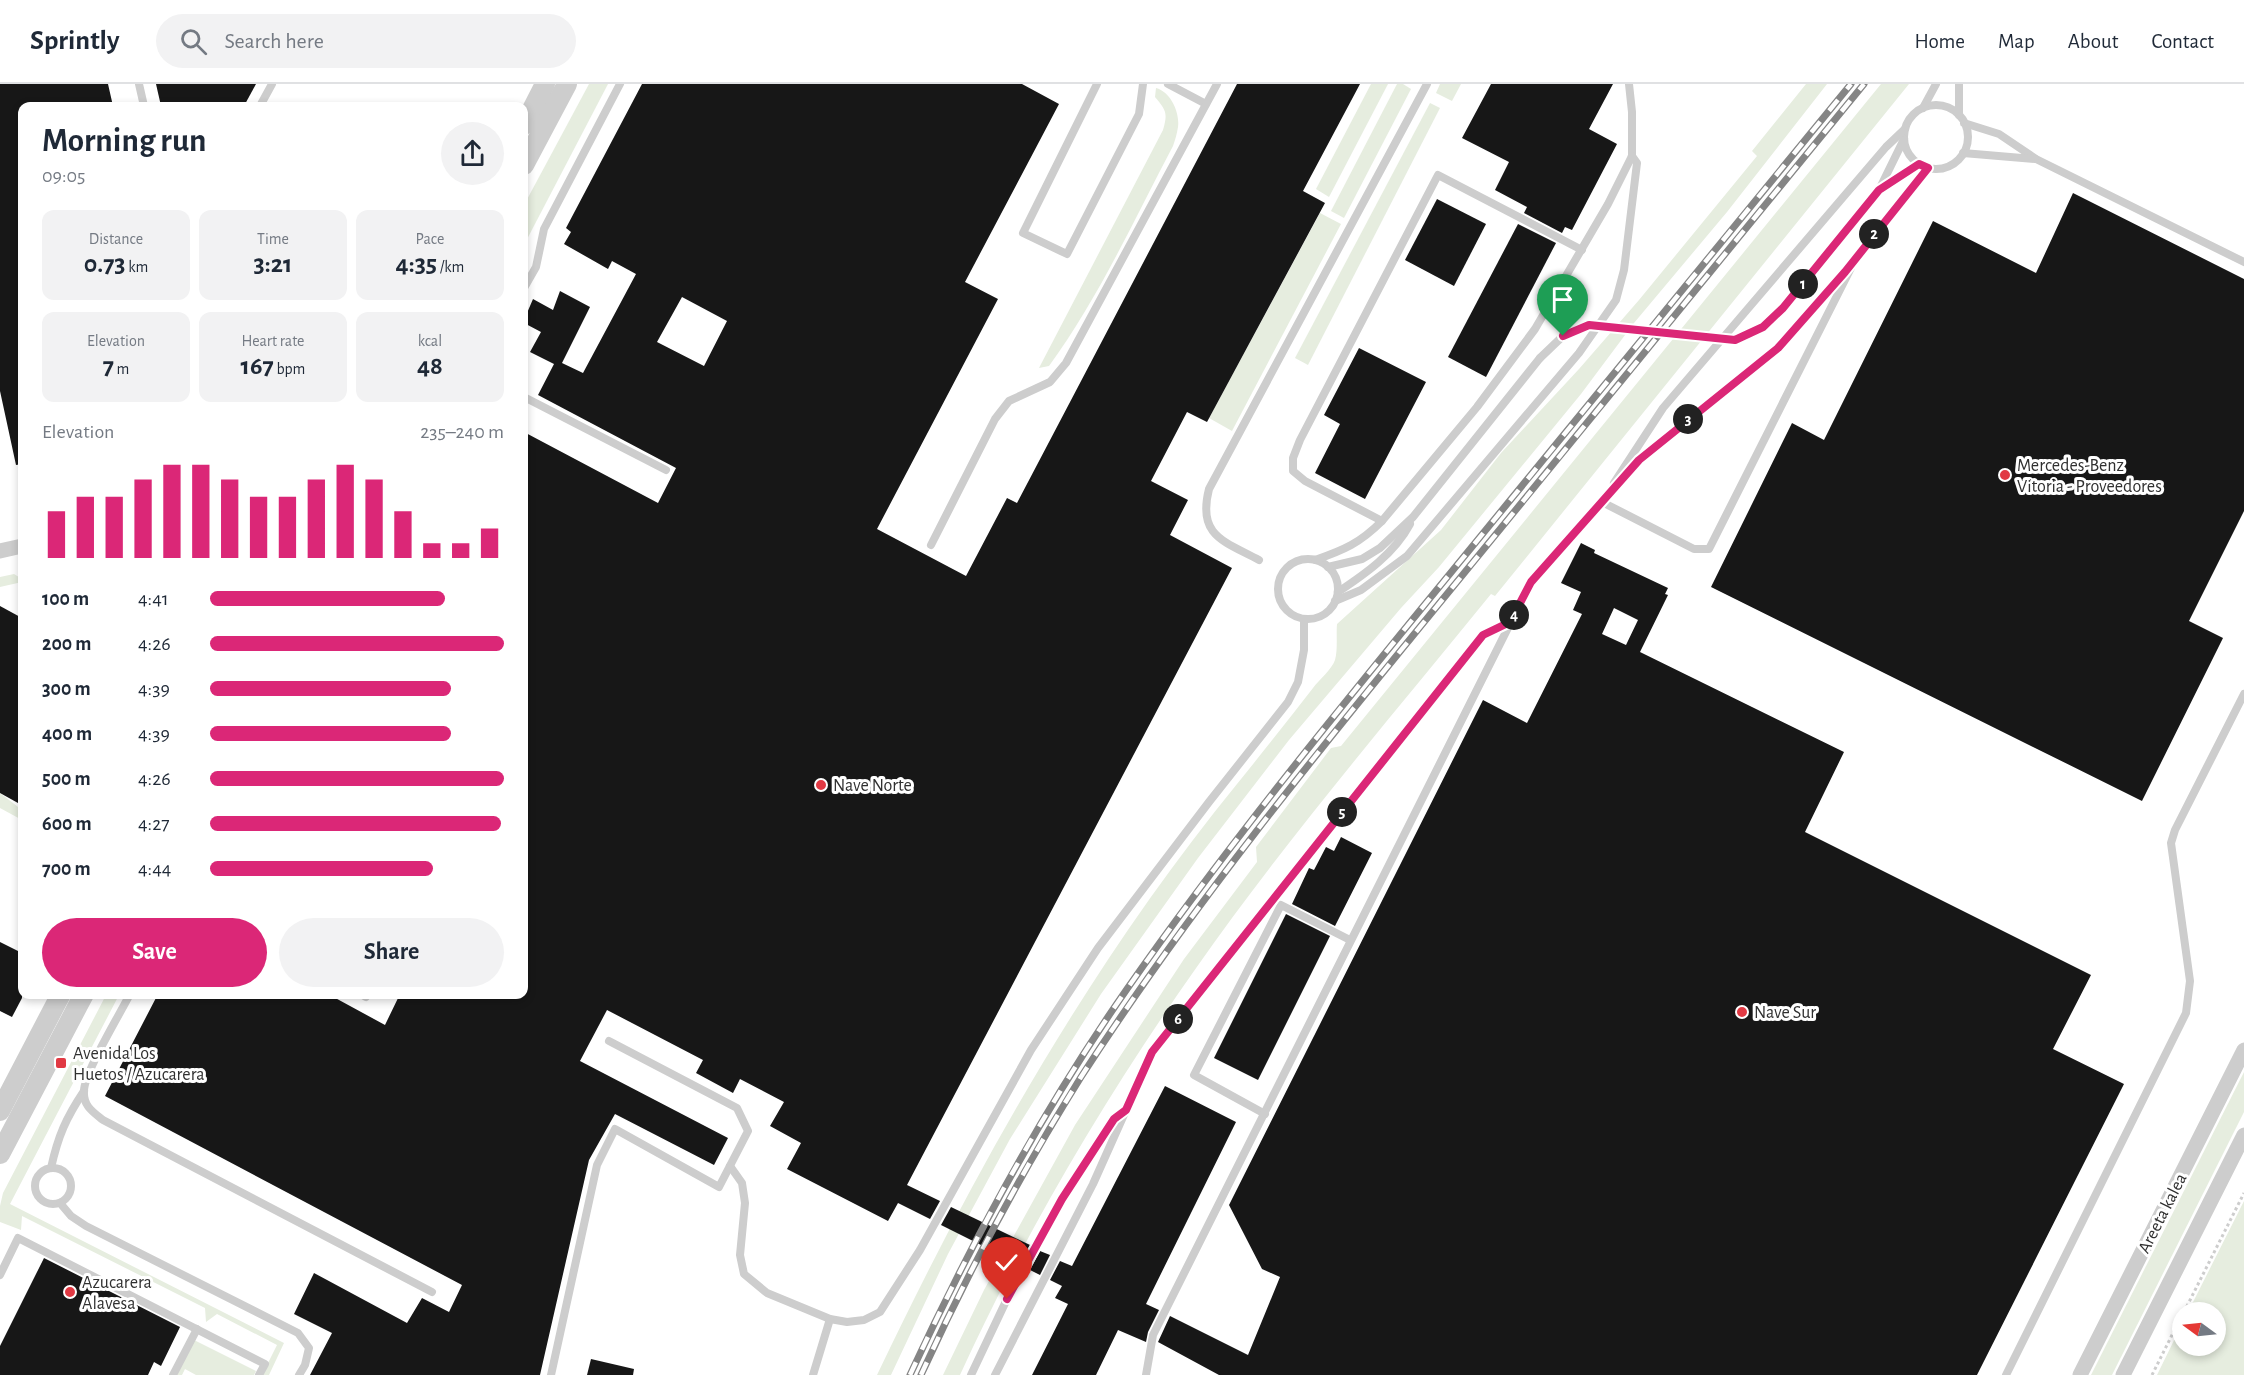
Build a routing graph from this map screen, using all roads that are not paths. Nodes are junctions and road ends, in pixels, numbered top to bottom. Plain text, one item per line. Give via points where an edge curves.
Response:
1 (139, 84) edge
2 (272, 84) edge
3 (545, 84) edge
4 (567, 84) edge
5 (620, 84) edge
6 (1097, 84) edge
7 (1143, 84) edge
8 (1168, 84) edge
9 (1217, 84) edge
10 (1427, 84) edge
11 (1629, 84) edge
12 (1936, 84) edge
13 (1959, 84) edge
14 (143, 102) edge
15 (262, 102) edge
16 (1206, 104) junction
17 (1923, 108) junction
18 (1959, 115) junction
19 (528, 116) edge
20 (1964, 123) junction
21 (1905, 129) junction
22 (1904, 139) junction
23 (1963, 153) junction
24 (1632, 156) junction
25 (528, 157) edge
26 (2036, 159) junction
27 (1919, 164) junction
28 (1928, 168) junction
29 (1879, 190) junction
30 (1582, 250) junction
31 (1854, 260) junction
32 (2244, 262) edge
33 (528, 281) edge
34 (528, 399) edge
35 (666, 470) dead end
36 (1602, 502) junction
37 (1413, 517) junction
38 (1382, 521) junction
39 (932, 545) dead end
40 (18, 547) edge
41 (0, 551) edge
42 (1259, 560) dead end
43 (1315, 560) junction
44 (1328, 567) junction
45 (1338, 592) junction
46 (1335, 602) junction
47 (1304, 619) junction
48 (1510, 622) junction
49 (2244, 694) edge
50 (1350, 940) junction
51 (58, 999) edge
52 (81, 999) edge
53 (127, 999) edge
54 (609, 1041) dead end
55 (2244, 1050) edge
56 (84, 1091) junction
57 (1126, 1110) junction
58 (0, 1111) edge
59 (1265, 1114) junction
60 (2244, 1135) edge
61 (0, 1154) edge
62 (730, 1166) junction
63 (51, 1168) junction
64 (60, 1203) junction
65 (0, 1275) edge
66 (432, 1292) dead end
67 (830, 1319) junction
68 (197, 1329) junction
69 (173, 1375) edge
70 (259, 1375) edge
71 (299, 1375) edge
72 (551, 1375) edge
73 (813, 1375) edge
74 (971, 1375) edge
75 (995, 1375) edge
76 (1146, 1375) edge
77 (2006, 1375) edge
78 (2080, 1375) edge
79 (2123, 1375) edge

1 - 14 lane
2 - 15 lane
3 - 19 street
4 - 25 street
5 - 33 lane via 544,229 536,267
6 - 7 lane via 1023,233 1067,254 1139,114
8 - 16 lane
9 - 16 lane
10 - 42 lane via 1209,489 1209,526 1218,538
11 - 24 lane
12 - 17 lane
13 - 18 lane
16 - 39 lane via 1066,363 1050,382 1009,401 995,419
17 - 18 lane via 1942,106
17 - 21 lane
18 - 20 lane
20 - 23 lane via 1967,143
20 - 26 lane via 1999,134
21 - 22 lane
21 - 36 lane via 1663,408
22 - 27 lane via 1911,157
22 - 29 lane
23 - 26 lane
23 - 28 lane via 1948,166
24 - 30 lane
24 - 46 lane via 1636,163 1624,270 1616,300 1571,362 1407,556 1362,590
26 - 32 lane
27 - 28 lane
27 - 29 lane
28 - 31 lane
29 - 37 lane, bridge via 1783,308 1763,327 1735,340 1589,325 1563,336 1540,358
30 - 38 lane via 1535,329 1478,407
30 - 38 lane via 1438,176 1293,458 1293,471 1305,481
31 - 36 lane via 1778,348 1639,460
31 - 36 lane via 1709,549 1694,549
34 - 35 lane
36 - 48 lane via 1531,582
37 - 44 lane via 1362,560
37 - 45 lane via 1403,536 1384,557
38 - 43 lane via 1348,549
40 - 41 street
43 - 44 lane
43 - 47 lane via 1299,560 1290,565 1279,582 1278,592 1287,611
44 - 45 lane
45 - 46 lane
46 - 47 lane via 1323,615
47 - 67 lane via 1298,682 1288,702 1098,948 1031,1050 920,1250 880,1312 864,1320
48 - 50 lane
48 - 57 lane via 1483,635 1152,1052
49 - 77 lane via 2172,843 2190,981 2186,1013
50 - 59 lane
50 - 59 lane via 1281,905 1194,1076
51 - 58 street
52 - 61 street
53 - 56 lane via 90,1070
54 - 62 lane via 737,1108 748,1131
55 - 78 street, Areeta kalea
56 - 63 lane via 65,1120
56 - 66 lane via 87,1108 103,1120
57 - 74 lane via 1114,1119 1062,1199
57 - 75 lane via 1093,1184
59 - 76 lane via 1153,1335
60 - 79 street, Areeta kalea
62 - 67 lane via 742,1183 745,1203 740,1255 744,1274 767,1293
62 - 72 lane via 718,1187 615,1129 597,1165
63 - 64 lane via 69,1177 68,1197
63 - 64 lane via 36,1180 35,1190 40,1199
64 - 71 lane via 86,1227 297,1333 309,1348
65 - 68 lane via 18,1238
67 - 73 lane
68 - 69 lane
68 - 70 lane via 265,1364

